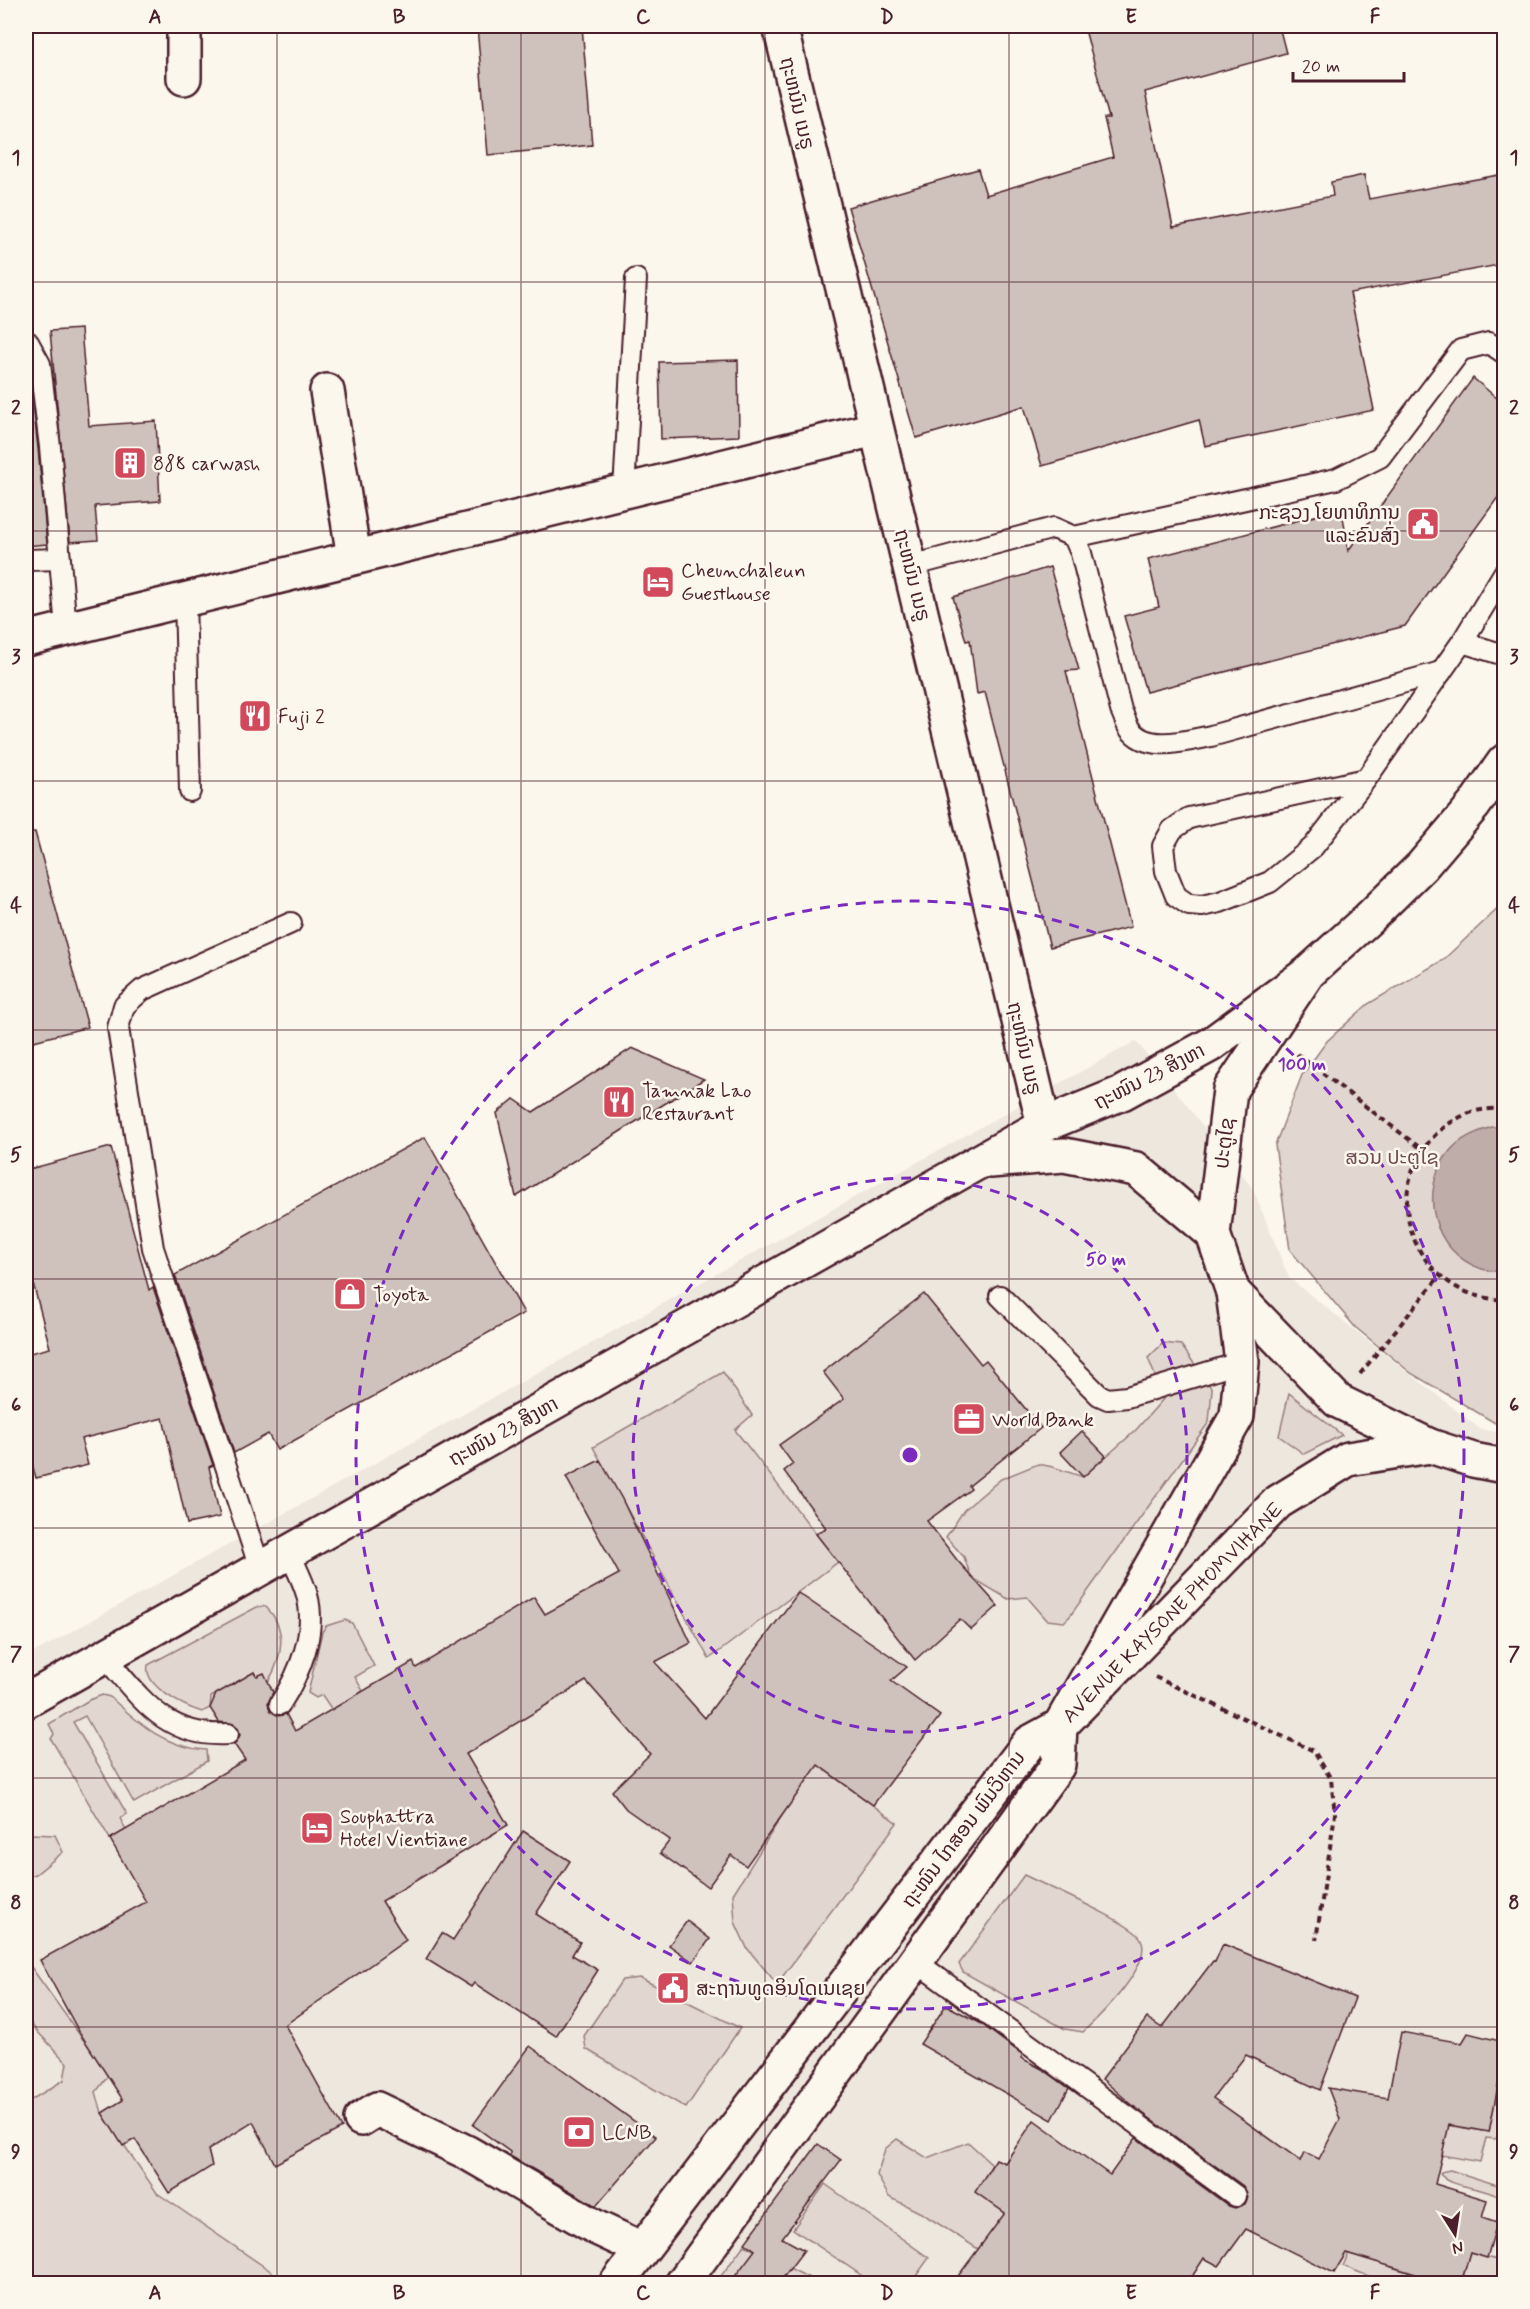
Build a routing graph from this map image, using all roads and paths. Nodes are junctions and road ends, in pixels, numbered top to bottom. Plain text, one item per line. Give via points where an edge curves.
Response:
1 (184, 26) edge
2 (780, 26) edge
3 (184, 78) dead end
4 (636, 279) dead end
5 (26, 341) edge
6 (1504, 352) edge
7 (327, 392) dead end
8 (875, 429) junction
9 (624, 491) junction
10 (1074, 537) junction
11 (354, 557) junction
12 (60, 559) junction
13 (26, 560) edge
14 (911, 566) junction
15 (1504, 573) edge
16 (185, 598) junction
17 (66, 628) junction
18 (26, 639) edge
19 (1462, 642) junction
20 (1504, 655) edge
21 (1441, 672) junction
22 (1504, 762) edge
23 (1366, 779) junction
24 (190, 791) dead end
25 (291, 923) dead end
26 (1308, 973) junction
27 (1268, 1032) junction
28 (1504, 1108) edge
29 (1044, 1125) junction
30 (1423, 1150) junction
31 (980, 1162) junction
32 (1213, 1234) junction
33 (1439, 1277) junction
34 (1233, 1292) junction
35 (1000, 1296) dead end
36 (1504, 1299) edge
37 (1242, 1362) junction
38 (1338, 1401) junction
39 (1430, 1446) junction
40 (1504, 1466) edge
41 (289, 1552) junction
42 (260, 1568) junction
43 (104, 1656) junction
44 (1121, 1661) junction
45 (26, 1701) edge
46 (280, 1704) dead end
47 (1060, 1726) junction
48 (228, 1734) dead end
49 (1316, 1940) dead end
50 (915, 1961) junction
51 (853, 1972) junction
52 (890, 1995) junction
53 (361, 2119) dead end
54 (1236, 2196) dead end
55 (642, 2249) junction
56 (616, 2283) edge
57 (682, 2283) edge

1 - 3 main road
2 - 8 main road, ຖະຫນົນ ເນຣູ
4 - 9 lane
5 - 12 lane via 40,364
6 - 10 lane via 1489,343 1461,350 1380,457 1336,478
7 - 11 main road
8 - 9 main road
8 - 14 main road, ຖະຫນົນ ເນຣູ
9 - 11 main road
10 - 14 lane via 1054,528
10 - 21 lane via 1121,710 1130,729 1146,742 1178,743 1211,736
11 - 16 main road
12 - 13 lane
12 - 17 lane
14 - 29 main road, ຖະຫນົນ ເນຣູ
15 - 19 lane
16 - 17 main road
16 - 24 lane
17 - 18 main road
19 - 20 lane
19 - 21 lane
21 - 23 lane
22 - 26 main road, ປະຕູໄຊ via 1474,805 1422,866
23 - 23 lane via 1313,848 1270,882 1202,906 1190,905 1176,896 1166,871 1163,846 1172,830 1189,818
25 - 42 lane via 142,990 124,1006 118,1028 153,1248
26 - 27 main road, ປະຕູໄຊ
26 - 29 main road, ຖະໜົນ 23 ສິງຫາ via 1210,1046 1122,1093
27 - 30 path
27 - 32 main road, ປະຕູໄຊ via 1230,1090
28 - 30 path via 1473,1112 1445,1126
29 - 31 main road, ຖະໜົນ 23 ສິງຫາ
30 - 33 path via 1410,1175 1406,1202 1410,1230 1421,1256
31 - 32 main road, ຖະໜົນ 23 ສິງຫາ via 1064,1155 1136,1169
31 - 41 main road, ຖະໜົນ 23 ສິງຫາ
32 - 34 main road, ປະຕູໄຊ
33 - 36 path via 1466,1292
33 - 38 path
34 - 37 main road, AVENUE KAYSONE PHOMVIHANE
34 - 38 main road, ປະຕູໄຊ
35 - 37 lane via 1099,1395 1108,1399 1127,1397
37 - 47 main road, AVENUE KAYSONE PHOMVIHANE via 1238,1416
38 - 39 main road, ປະຕູໄຊ
39 - 40 main road, ປະຕູໄຊ
39 - 44 main road, AVENUE KAYSONE PHOMVIHANE via 1348,1459 1278,1502
41 - 42 main road, ຖະໜົນ 23 ສິງຫາ
41 - 46 lane via 307,1595 311,1624 296,1678
42 - 43 main road, ຖະໜົນ 23 ສິງຫາ
43 - 45 main road, ຖະໜົນ 23 ສິງຫາ
43 - 48 lane via 145,1703 172,1725 212,1735
44 - 47 main road, AVENUE KAYSONE PHOMVIHANE
44 - 49 path via 1314,1750 1331,1779 1335,1814
47 - 50 main road, ຖະໜົນ ໄກສອນ ພົມວິຫານ via 1058,1765
47 - 51 main road, ຖະໜົນ ໄກສອນ ພົມວິຫານ via 1029,1743
50 - 52 main road, ຖະໜົນ ໄກສອນ ພົມວິຫານ
50 - 54 lane
51 - 52 main road
51 - 55 main road, ຖະໜົນ ໄກສອນ ພົມວິຫານ
52 - 57 main road, ຖະໜົນ ໄກສອນ ພົມວິຫານ
53 - 55 main road via 377,2109 466,2152 597,2228
55 - 56 main road, ຖະໜົນ ໄກສອນ ພົມວິຫານ

